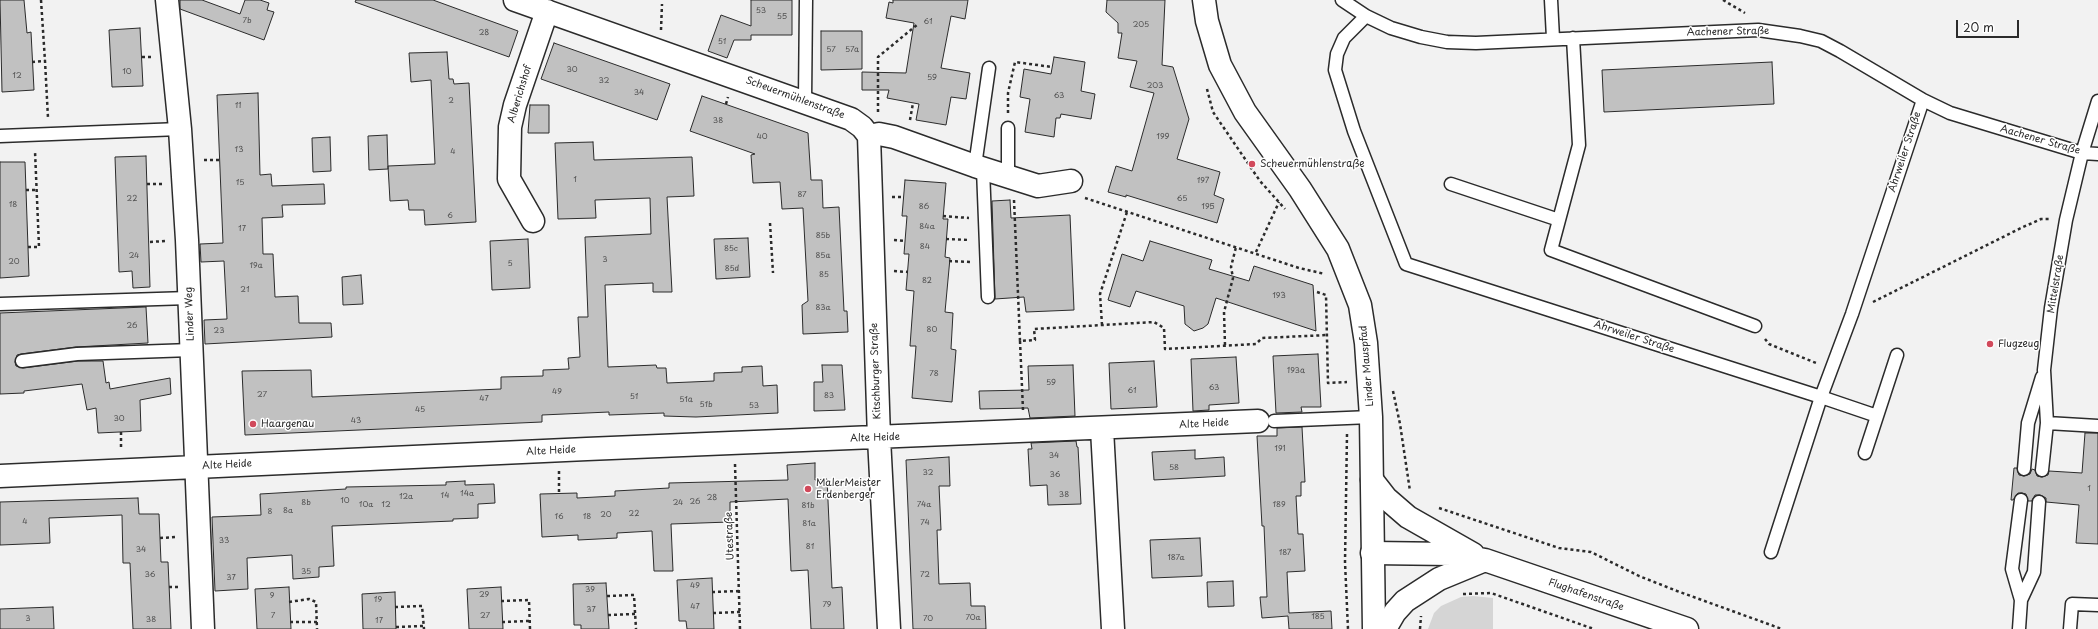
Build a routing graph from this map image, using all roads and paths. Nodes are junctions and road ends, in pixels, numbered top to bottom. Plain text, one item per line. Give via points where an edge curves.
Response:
1 (42, 0) edge
2 (167, 0) edge
3 (515, 0) edge
4 (806, 0) edge
5 (1204, 0) edge
6 (1342, 0) edge
7 (1551, 0) edge
8 (547, 11) junction
9 (1366, 16) junction
10 (918, 24) dead end
11 (1553, 38) junction
12 (1574, 38) junction
13 (45, 61) junction
14 (32, 62) dead end
15 (989, 68) dead end
16 (1052, 68) dead end
17 (1205, 82) dead end
18 (1923, 100) junction
19 (805, 101) junction
20 (2098, 101) edge
21 (1008, 128) joint
22 (180, 129) junction
23 (49, 134) junction
24 (34, 135) junction
25 (874, 135) junction
26 (0, 136) edge
27 (2082, 153) junction
28 (2098, 154) edge
29 (979, 168) junction
30 (1010, 177) junction
31 (1071, 181) joint
32 (1451, 184) dead end
33 (26, 190) dead end
34 (37, 190) junction
35 (1279, 202) junction
36 (1127, 212) junction
37 (1288, 214) dead end
38 (944, 216) dead end
39 (985, 220) junction
40 (1559, 220) junction
41 (2066, 220) junction
42 (533, 221) dead end
43 (770, 223) dead end
44 (946, 239) dead end
45 (986, 241) junction
46 (28, 247) dead end
47 (1236, 247) junction
48 (1256, 253) junction
49 (949, 261) dead end
50 (987, 263) junction
51 (773, 273) dead end
52 (1330, 273) dead end
53 (1317, 292) dead end
54 (988, 297) dead end
55 (189, 298) junction
56 (0, 304) edge
57 (1852, 314) junction
58 (1102, 325) junction
59 (1755, 326) joint
60 (1328, 335) junction
61 (1020, 341) junction
62 (1225, 345) junction
63 (191, 350) junction
64 (1897, 355) dead end
65 (22, 361) dead end
66 (1831, 369) junction
67 (2044, 370) junction
68 (1821, 397) junction
69 (1877, 416) junction
70 (1371, 417) junction
71 (1347, 418) junction
72 (1266, 421) joint
73 (2047, 423) junction
74 (2098, 426) edge
75 (1102, 429) junction
76 (1024, 432) junction
77 (878, 438) junction
78 (734, 443) junction
79 (1865, 453) dead end
80 (195, 467) junction
81 (2024, 469) dead end
82 (2042, 470) dead end
83 (0, 476) edge
84 (1372, 480) junction
85 (2021, 500) dead end
86 (2039, 502) dead end
87 (1436, 507) dead end
88 (1771, 552) dead end
89 (1372, 553) junction
90 (1485, 560) junction
91 (740, 591) junction
92 (712, 592) dead end
93 (1461, 594) dead end
94 (607, 596) dead end
95 (2021, 600) junction
96 (501, 601) dead end
97 (289, 602) dead end
98 (2098, 605) edge
99 (395, 607) dead end
100 (740, 612) junction
101 (713, 613) dead end
102 (635, 614) junction
103 (1422, 614) dead end
104 (608, 615) dead end
105 (529, 621) junction
106 (290, 622) dead end
107 (317, 622) junction
108 (502, 622) dead end
109 (396, 627) dead end
110 (424, 628) edge
111 (203, 629) edge
112 (317, 629) edge
113 (530, 629) edge
114 (636, 629) edge
115 (740, 629) edge
116 (889, 629) edge
117 (1113, 629) edge
118 (1348, 629) edge
119 (1374, 629) edge
120 (1385, 629) edge
121 (1420, 629) edge
122 (1594, 629) edge
123 (1687, 629) edge
124 (1782, 629) edge
125 (2019, 629) edge
126 (2070, 629) edge

1 - 13 path
2 - 22 street, Linder Weg
3 - 8 street, Scheuermühlenstraße
4 - 19 lane
5 - 70 street, Linder Mauspfad via 1207,21 1220,65 1245,112 1300,189 1346,266 1360,305
6 - 9 lane, Aachener Straße
7 - 11 lane
8 - 19 street, Scheuermühlenstraße
8 - 42 street, Alberichshof via 510,126 509,179
9 - 11 lane, Aachener Straße via 1391,28 1447,42 1476,43
9 - 68 lane, Ahrweiler Straße via 1344,38 1337,54 1335,70 1362,153 1406,264
10 - 25 path via 878,57
11 - 12 lane, Aachener Straße
12 - 18 lane, Aachener Straße via 1758,30 1786,33 1821,42 1840,51
12 - 40 lane via 1579,145
13 - 14 path
13 - 23 path
15 - 29 lane
16 - 21 path via 1015,62 1008,94
17 - 35 path via 1213,112 1260,181
18 - 27 lane, Aachener Straße via 1950,113 1986,125
18 - 57 lane, Ahrweiler Straße
19 - 25 street, Scheuermühlenstraße via 851,119
20 - 27 lane, Mittelstraße
21 - 30 lane
22 - 23 lane
22 - 55 street, Linder Weg
23 - 24 lane
24 - 26 lane
24 - 34 path
25 - 29 street via 894,137
25 - 77 street, Kitschburger Straße
27 - 28 lane, Aachener Straße
27 - 41 lane, Mittelstraße
29 - 30 street
29 - 39 lane
30 - 31 street via 1038,186
30 - 61 path
31 - 36 path via 1078,195
32 - 40 lane
33 - 34 path
34 - 46 path via 39,247
35 - 37 path
35 - 48 path
36 - 47 path
36 - 58 path via 1100,294
38 - 39 path
39 - 45 lane
40 - 59 lane via 1551,250
41 - 57 path via 2041,219
41 - 67 lane, Mittelstraße via 2051,308
43 - 51 path
44 - 45 path
45 - 50 lane
47 - 48 path
47 - 62 path via 1231,267 1233,278 1224,312
48 - 52 path via 1299,268 1322,274
49 - 50 path
50 - 54 lane
53 - 60 path via 1326,295
55 - 56 lane
55 - 63 street, Linder Weg
57 - 66 lane, Ahrweiler Straße
58 - 61 path via 1034,329 1035,340
58 - 62 path via 1154,322 1164,328 1165,349
59 - 66 path via 1769,344
60 - 62 path via 1262,338 1256,344
60 - 71 path via 1328,383 1350,382
61 - 76 path
63 - 65 lane via 77,354
63 - 80 street, Linder Weg
64 - 69 lane
66 - 68 lane, Ahrweiler Straße
67 - 73 lane, Mittelstraße
67 - 81 lane via 2028,423
68 - 69 lane
68 - 88 lane
69 - 79 lane
70 - 71 lane
70 - 84 street, Linder Mauspfad
71 - 72 lane
71 - 118 path via 1345,562
72 - 75 street, Alte Heide
73 - 74 lane
73 - 82 lane, Mittelstraße
75 - 76 street, Alte Heide
75 - 117 street
76 - 77 street, Alte Heide
77 - 78 street, Alte Heide
77 - 116 street, Kitschburger Straße
78 - 80 street, Alte Heide
78 - 91 path, Utestraße
80 - 83 street, Alte Heide
80 - 111 street, Linder Weg
84 - 89 street, Linder Mauspfad
84 - 90 street, Flughafenstraße via 1386,498 1408,517
85 - 95 lane via 2012,569
86 - 95 lane via 2034,572
87 - 124 path via 1560,548 1592,552 1639,576
89 - 90 street, Flughafenstraße via 1452,554
89 - 119 street, Linder Mauspfad
90 - 120 street via 1439,579 1405,601
90 - 123 street, Flughafenstraße
91 - 92 path
91 - 100 path, Utestraße
93 - 122 path via 1491,594
94 - 102 path via 634,595
95 - 125 lane
96 - 105 path via 529,600
97 - 107 path via 309,599 316,602
98 - 126 lane via 2072,604
99 - 110 path via 422,606
100 - 101 path
100 - 115 path, Utestraße
102 - 104 path
102 - 114 path
103 - 121 path
105 - 108 path
105 - 113 path
106 - 107 path
107 - 112 path
109 - 110 path

